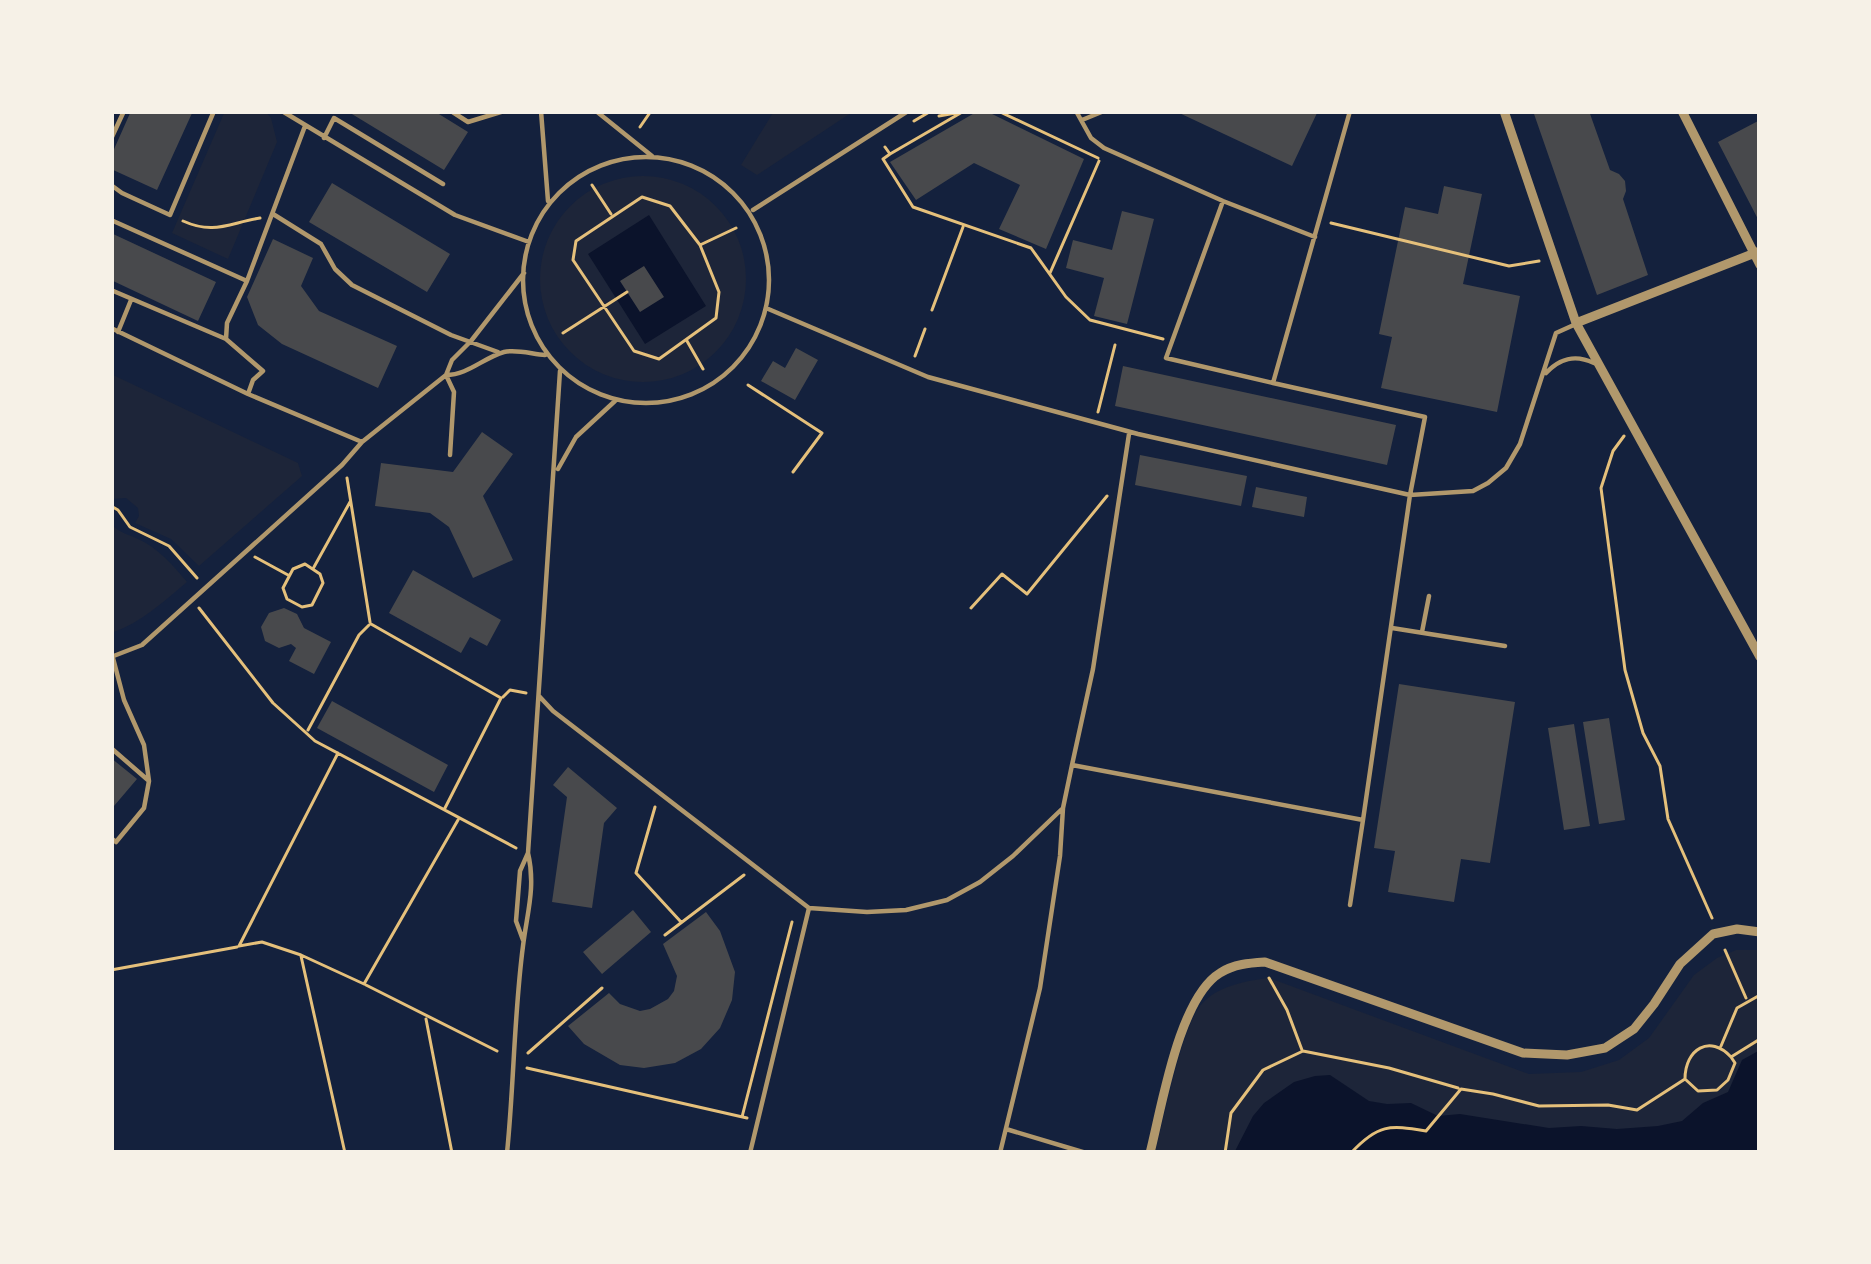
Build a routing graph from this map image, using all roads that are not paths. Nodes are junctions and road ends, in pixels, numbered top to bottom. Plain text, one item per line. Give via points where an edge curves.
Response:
1 (124, 111) edge
2 (214, 111) edge
3 (282, 111) edge
4 (451, 111) edge
5 (504, 111) edge
6 (541, 111) edge
7 (596, 111) edge
8 (908, 111) edge
9 (1076, 111) edge
10 (1104, 111) edge
11 (1350, 111) edge
12 (1504, 111) edge
13 (1682, 111) edge
14 (1082, 120) junction
15 (305, 126) junction
16 (324, 138) junction
17 (111, 139) edge
18 (652, 156) junction
19 (443, 184) dead end
20 (111, 185) edge
21 (1223, 201) junction
22 (548, 203) junction
23 (753, 210) junction
24 (272, 218) junction
25 (111, 220) edge
26 (1315, 237) junction
27 (529, 242) junction
28 (1758, 256) edge
29 (524, 273) junction
30 (247, 281) junction
31 (111, 290) edge
32 (131, 300) junction
33 (766, 308) junction
34 (1576, 323) junction
35 (115, 330) edge
36 (226, 340) junction
37 (471, 341) junction
38 (502, 353) junction
39 (545, 355) junction
40 (560, 371) junction
41 (1604, 374) junction
42 (446, 375) junction
43 (1542, 377) junction
44 (1273, 383) junction
45 (248, 394) junction
46 (615, 400) junction
47 (1130, 432) junction
48 (362, 442) junction
49 (450, 454) dead end
50 (555, 474) junction
51 (1410, 495) junction
52 (1429, 596) dead end
53 (1392, 628) junction
54 (1422, 632) junction
55 (1505, 646) dead end
56 (112, 657) edge
57 (1760, 657) edge
58 (539, 696) junction
59 (111, 748) edge
60 (1072, 765) junction
61 (149, 781) junction
62 (1063, 808) junction
63 (1363, 820) junction
64 (111, 838) edge
65 (529, 853) junction
66 (1350, 905) dead end
67 (808, 908) junction
68 (1760, 932) edge
69 (523, 941) junction
70 (1006, 1129) junction
71 (507, 1153) edge
72 (751, 1153) edge
73 (1000, 1153) edge
74 (1086, 1153) edge
75 (1150, 1153) edge

1 - 17 lane
2 - 20 lane via 170,215
3 - 15 lane
4 - 5 lane via 467,122
6 - 22 lane
7 - 18 lane
8 - 23 lane
9 - 14 lane
10 - 14 lane
11 - 26 lane
12 - 34 street
13 - 28 street
14 - 21 lane via 1104,148
15 - 16 lane
15 - 24 lane
16 - 19 lane via 334,118
16 - 27 lane via 455,214
18 - 22 lane via 604,163 572,178
18 - 23 lane via 717,178
21 - 26 lane
21 - 44 lane via 1166,358
22 - 27 lane
23 - 33 lane via 769,282
24 - 30 lane
24 - 37 lane via 321,244 352,285
25 - 30 lane
26 - 44 lane
27 - 29 lane
28 - 34 street
29 - 37 lane
29 - 39 lane
30 - 36 lane
31 - 32 lane
32 - 35 lane
32 - 36 lane
33 - 46 lane via 738,366 722,380 676,400
33 - 47 lane via 928,376
34 - 41 street
34 - 43 lane via 1556,333
35 - 45 lane
36 - 45 lane via 263,371
37 - 38 lane
37 - 42 lane
38 - 39 lane
38 - 42 lane
39 - 40 lane
40 - 46 lane
40 - 50 lane
41 - 43 lane via 1591,361 1570,358
41 - 57 street
42 - 48 lane
42 - 49 lane via 454,392
43 - 51 lane via 1506,468 1473,491
44 - 51 lane via 1425,417
45 - 48 lane
46 - 50 lane via 576,437
47 - 51 lane
47 - 60 lane
48 - 56 lane via 142,645
50 - 58 lane
51 - 53 lane
52 - 54 lane
53 - 54 lane
53 - 63 lane
54 - 55 lane
56 - 61 lane
58 - 65 lane
58 - 67 lane
59 - 61 lane
60 - 62 lane
60 - 63 lane
61 - 64 lane via 144,808 116,842
62 - 67 lane via 1013,856 947,900 906,910
62 - 70 lane via 1040,988
63 - 66 lane
65 - 69 lane
65 - 69 lane via 516,921
67 - 72 lane
68 - 75 street via 1714,934 1680,964 1634,1029 1605,1048 1567,1055 1523,1053 1265,962 1244,963 1201,989 1187,1016
69 - 71 lane
70 - 73 lane
70 - 74 lane

